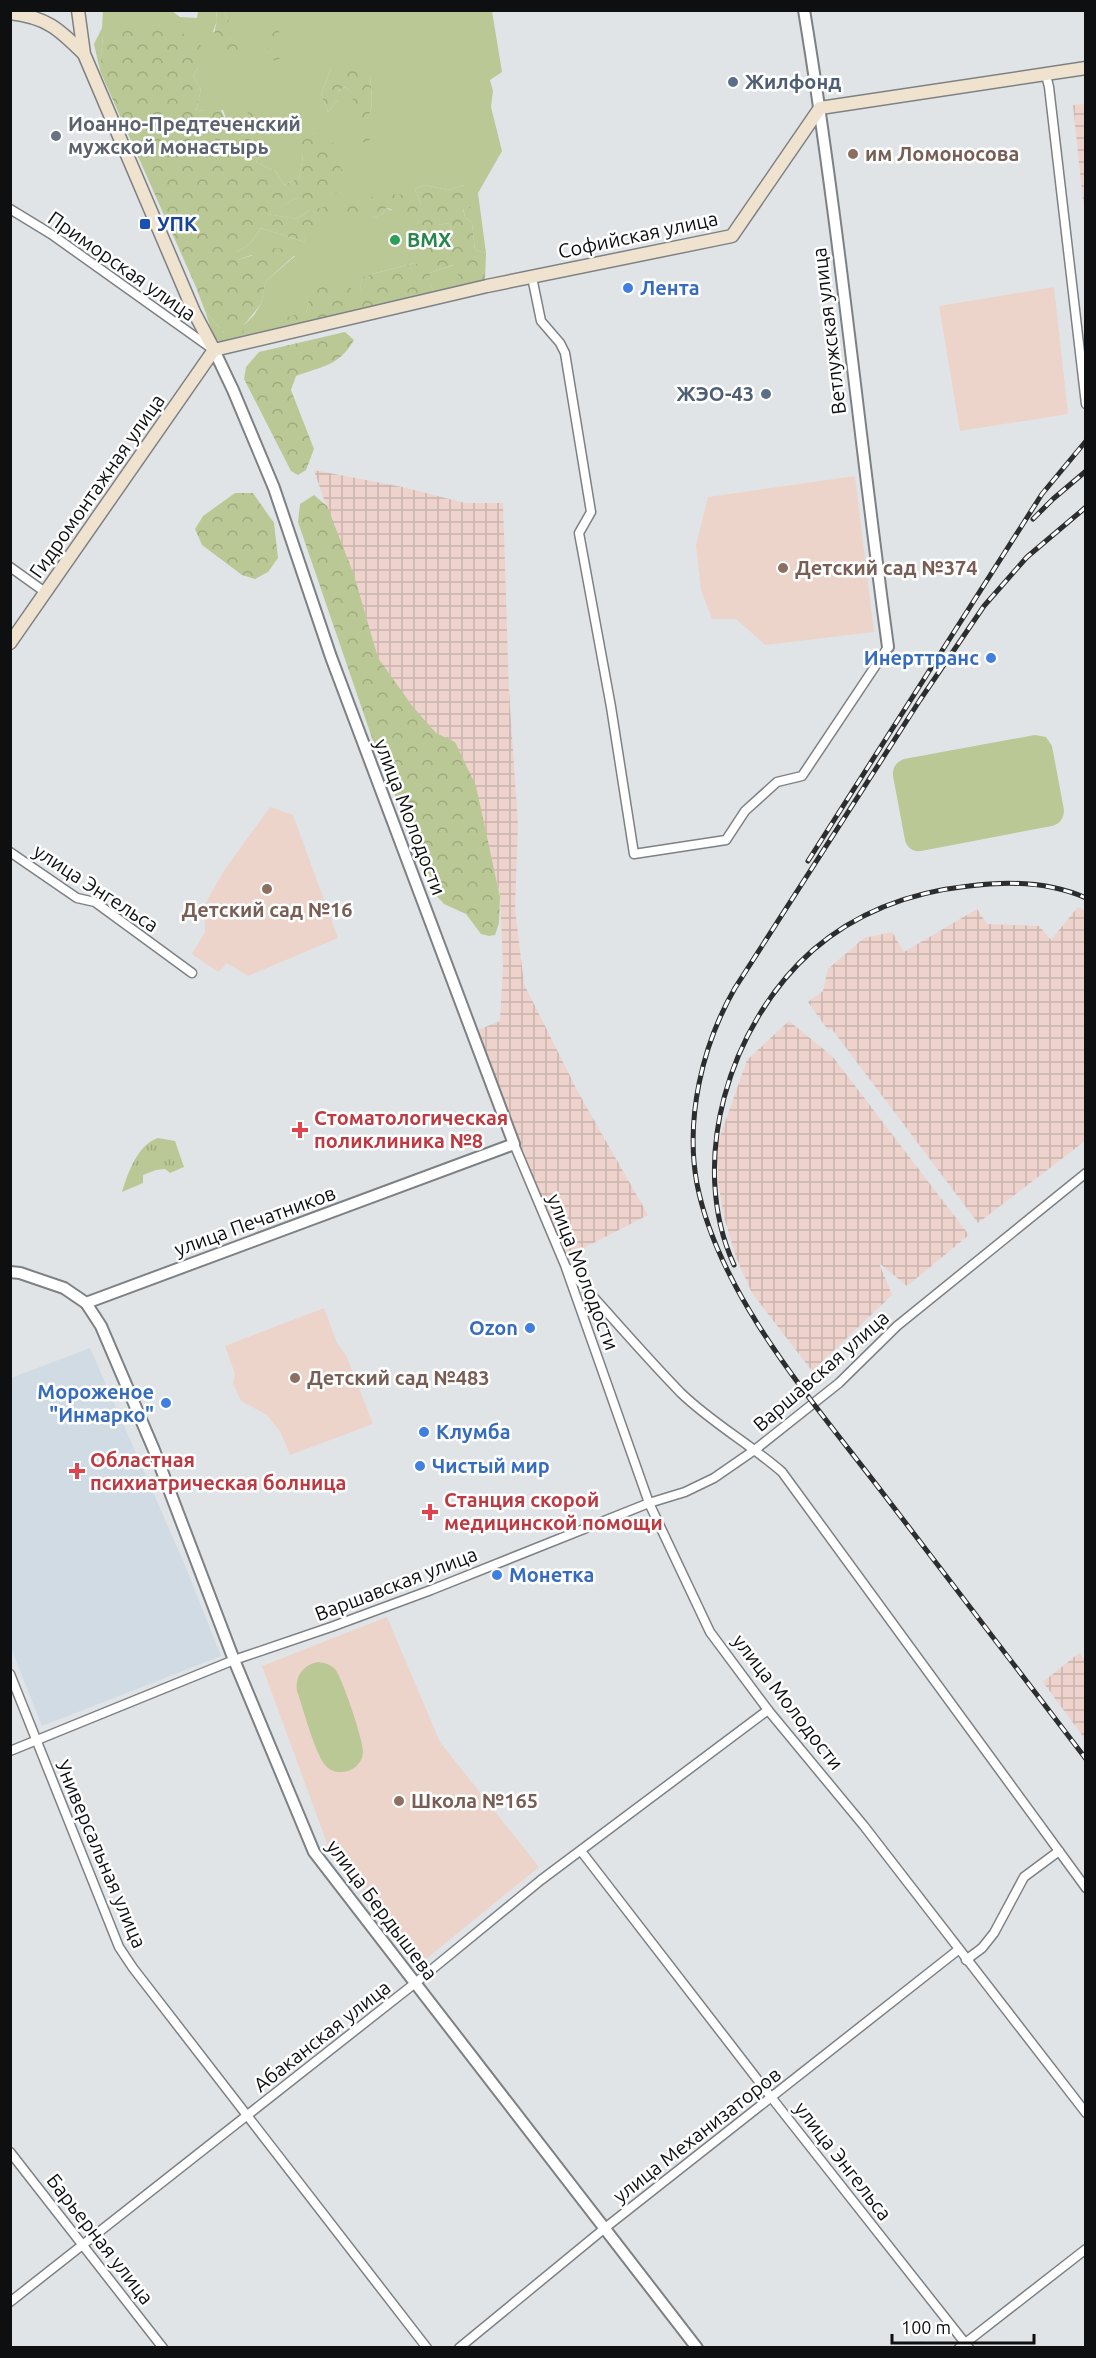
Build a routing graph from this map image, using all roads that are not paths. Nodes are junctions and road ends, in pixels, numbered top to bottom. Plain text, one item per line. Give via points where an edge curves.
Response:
1 (78, 10) edge
2 (804, 10) edge
3 (10, 13) edge
4 (84, 54) junction
5 (1086, 68) edge
6 (1046, 75) junction
7 (820, 108) junction
8 (10, 209) edge
9 (532, 277) junction
10 (214, 350) junction
11 (1086, 404) edge
12 (10, 567) edge
13 (45, 592) junction
14 (10, 643) edge
15 (888, 647) joint
16 (10, 852) edge
17 (192, 973) dead end
18 (514, 1144) junction
19 (1086, 1173) edge
20 (565, 1265) junction
21 (10, 1272) edge
22 (86, 1303) junction
23 (756, 1449) junction
24 (649, 1503) junction
25 (234, 1660) junction
26 (10, 1674) edge
27 (768, 1710) junction
28 (37, 1741) junction
29 (10, 1751) edge
30 (581, 1851) junction
31 (1059, 1851) junction
32 (1086, 1888) edge
33 (958, 1950) junction
34 (966, 1960) junction
35 (414, 1984) junction
36 (771, 2097) junction
37 (1086, 2113) edge
38 (246, 2116) junction
39 (10, 2152) edge
40 (605, 2228) junction
41 (84, 2245) junction
42 (1086, 2249) edge
43 (10, 2302) edge
44 (965, 2346) edge
45 (163, 2348) edge
46 (427, 2348) edge
47 (459, 2348) edge
48 (697, 2348) edge

1 - 4 main road
2 - 7 street, Ветлужская улица
3 - 4 main road via 53,25
4 - 10 main road via 194,312
5 - 6 main road
6 - 7 main road
6 - 11 street
7 - 9 main road, Софийская улица via 732,236
7 - 15 street, Ветлужская улица
8 - 10 street, Приморская улица
9 - 10 main road, Софийская улица
9 - 15 street via 541,321 565,353 591,512 579,533 612,707 633,854 726,840 745,811 777,782 802,776
10 - 13 main road, Гидромонтажная улица
10 - 18 street, улица Молодости via 274,488 331,657
12 - 13 street
13 - 14 main road, Гидромонтажная улица
16 - 17 street, улица Энгельса via 77,898 94,902
18 - 20 street, улица Молодости
18 - 22 street, улица Печатников
19 - 23 street, Варшавская улица via 897,1326 838,1383
20 - 23 street via 682,1393
20 - 24 street, улица Молодости
21 - 22 street via 64,1288
22 - 25 street, улица Бердышева via 101,1326 154,1450
23 - 24 street, Варшавская улица via 714,1478
23 - 31 street via 782,1472
24 - 25 street, Варшавская улица via 408,1599
24 - 27 street, улица Молодости via 710,1632
25 - 28 street, Варшавская улица
25 - 35 street, улица Бердышева via 314,1852
26 - 28 street, Универсальная улица
27 - 30 street, Абаканская улица
27 - 33 street, улица Молодости via 864,1826
28 - 29 street, Варшавская улица
28 - 38 street, Универсальная улица via 119,1947
30 - 35 street, Абаканская улица
30 - 36 street, улица Энгельса
31 - 32 street
31 - 34 street via 1024,1877 994,1933
33 - 34 street, улица Молодости
33 - 36 street, улица Механизаторов
34 - 37 street, улица Молодости
35 - 38 street, Абаканская улица
35 - 40 street, улица Бердышева
36 - 40 street, улица Механизаторов
36 - 44 street, улица Энгельса
38 - 41 street, Абаканская улица
38 - 46 street, Универсальная улица
39 - 41 street, Барьерная улица
40 - 47 street, улица Механизаторов
40 - 48 street, улица Бердышева
41 - 43 street, Абаканская улица
41 - 45 street, Барьерная улица
42 - 44 street

